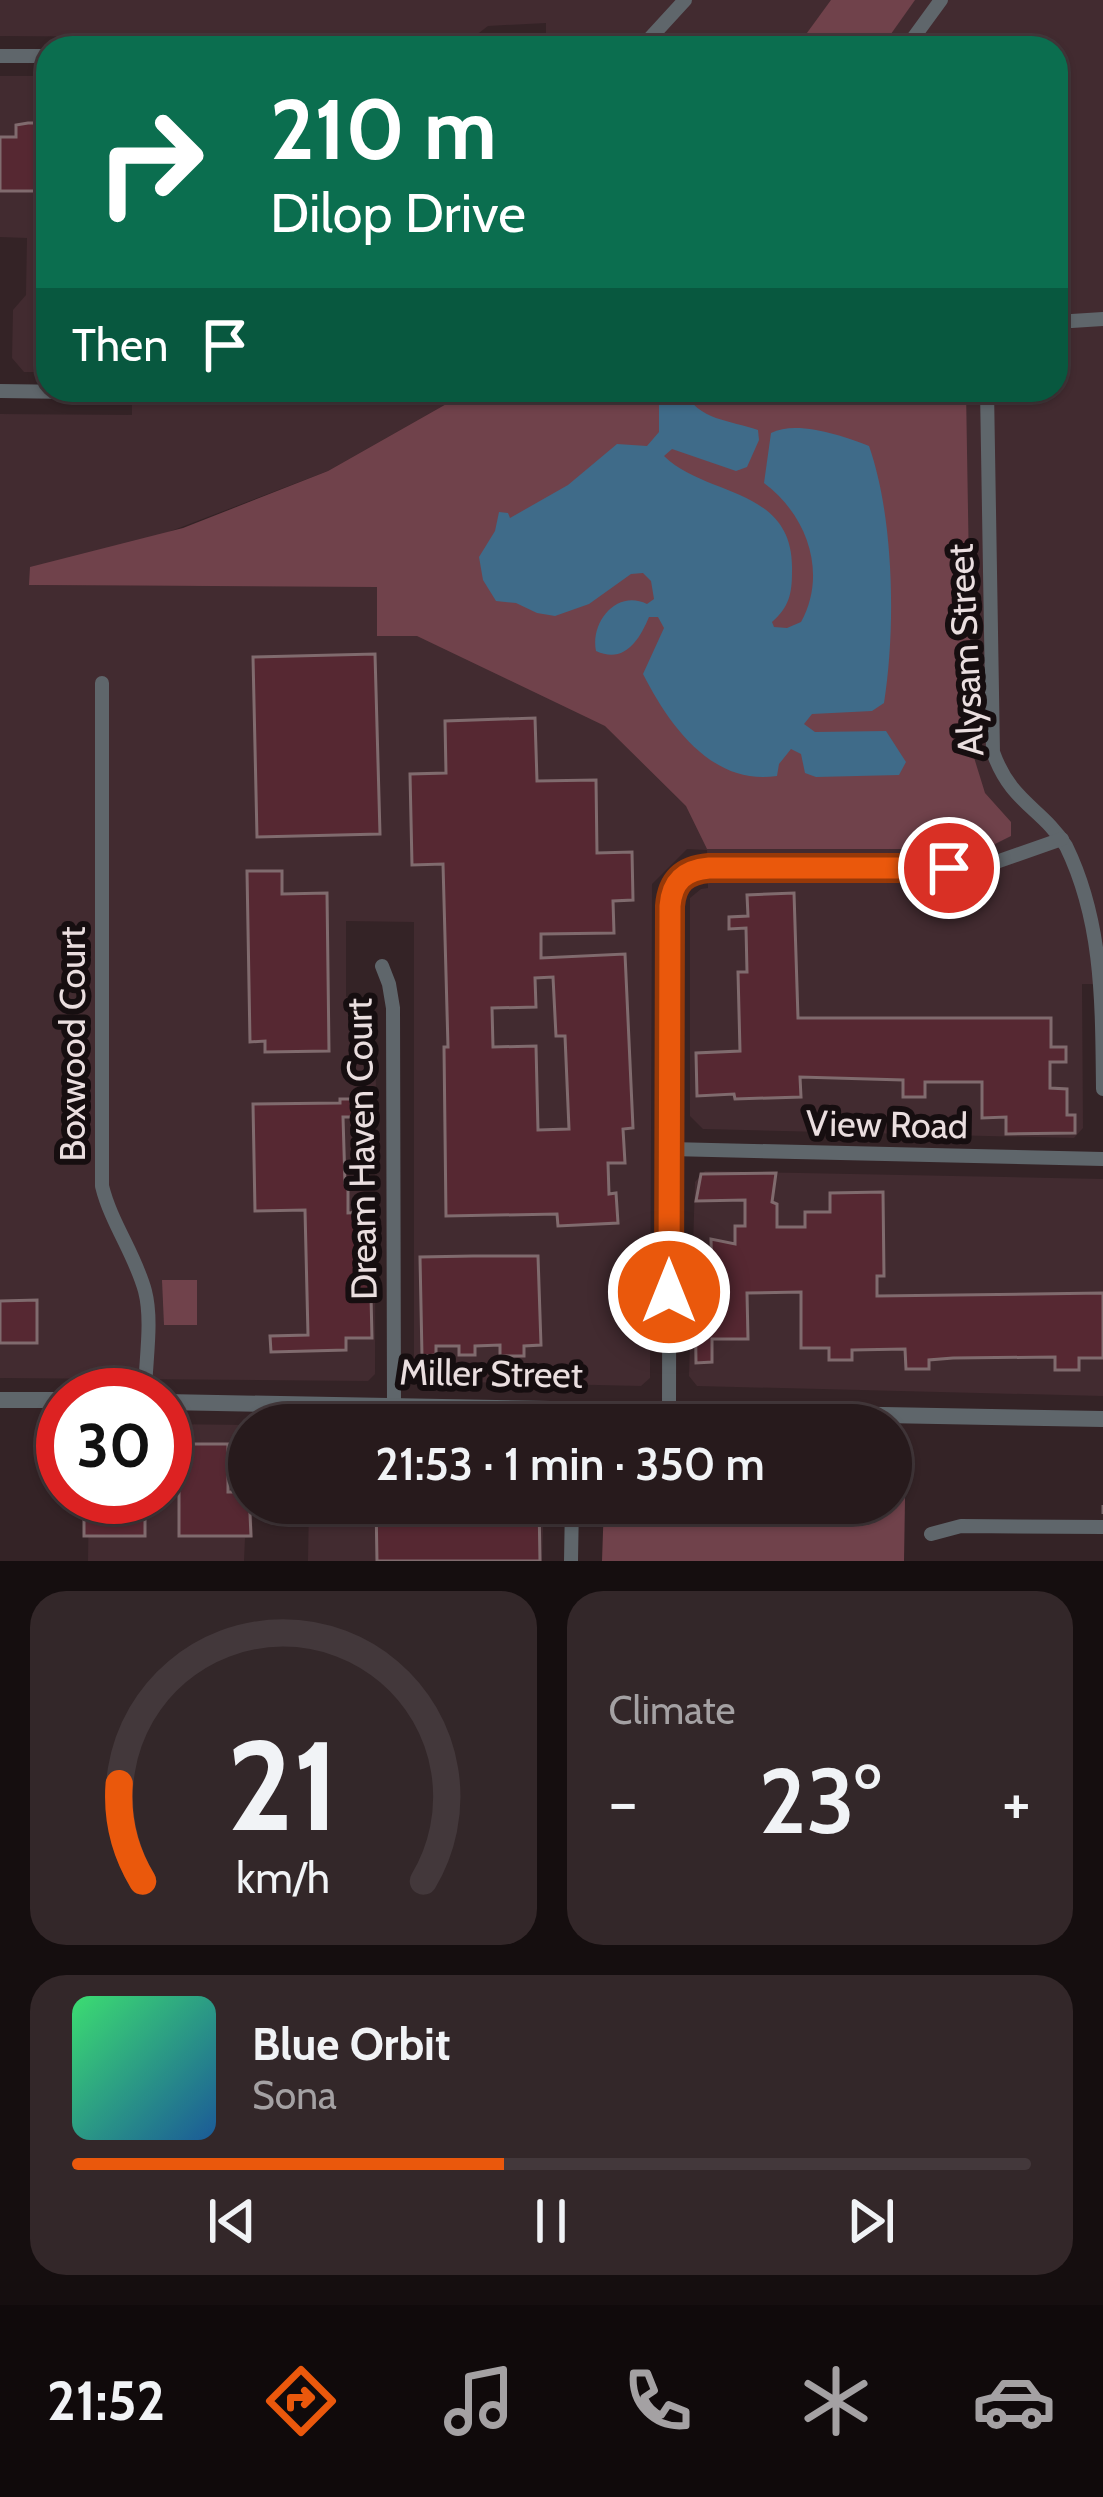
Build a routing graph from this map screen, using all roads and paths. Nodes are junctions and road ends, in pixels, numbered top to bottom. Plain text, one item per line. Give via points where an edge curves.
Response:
1 (685, 0) edge
2 (941, 0) edge
3 (652, 36) edge
4 (915, 36) edge
5 (0, 56) edge
6 (36, 56) edge
7 (1103, 319) edge
8 (1068, 321) edge
9 (0, 391) edge
10 (36, 391) edge
11 (987, 402) edge
12 (102, 683) dead end
13 (1062, 839) junction
14 (382, 966) dead end
15 (1103, 1089) edge
16 (670, 1149) junction
17 (1103, 1159) edge
18 (146, 1368) edge
19 (0, 1400) edge
20 (36, 1400) edge
21 (192, 1402) edge
22 (318, 1404) edge
23 (394, 1404) edge
24 (669, 1404) edge
25 (912, 1415) edge
26 (1103, 1419) edge
27 (572, 1524) edge
28 (1103, 1527) edge
29 (931, 1534) dead end
30 (571, 1561) edge

1 - 3 street
2 - 4 street
5 - 6 street
7 - 8 street
9 - 10 street
11 - 13 street, Alysam Street via 994,752 1003,778
12 - 18 street, Boxwood Court via 102,1186 147,1301
13 - 15 street, Alysam Street via 1088,882 1101,933
13 - 16 street via 982,867 687,873 670,906
14 - 23 street, Dream Haven Court via 393,1008
16 - 17 street, View Road
16 - 24 street
19 - 20 street
21 - 22 street, Miller Street
25 - 26 street, Miller Street
27 - 30 street
28 - 29 street via 962,1526

